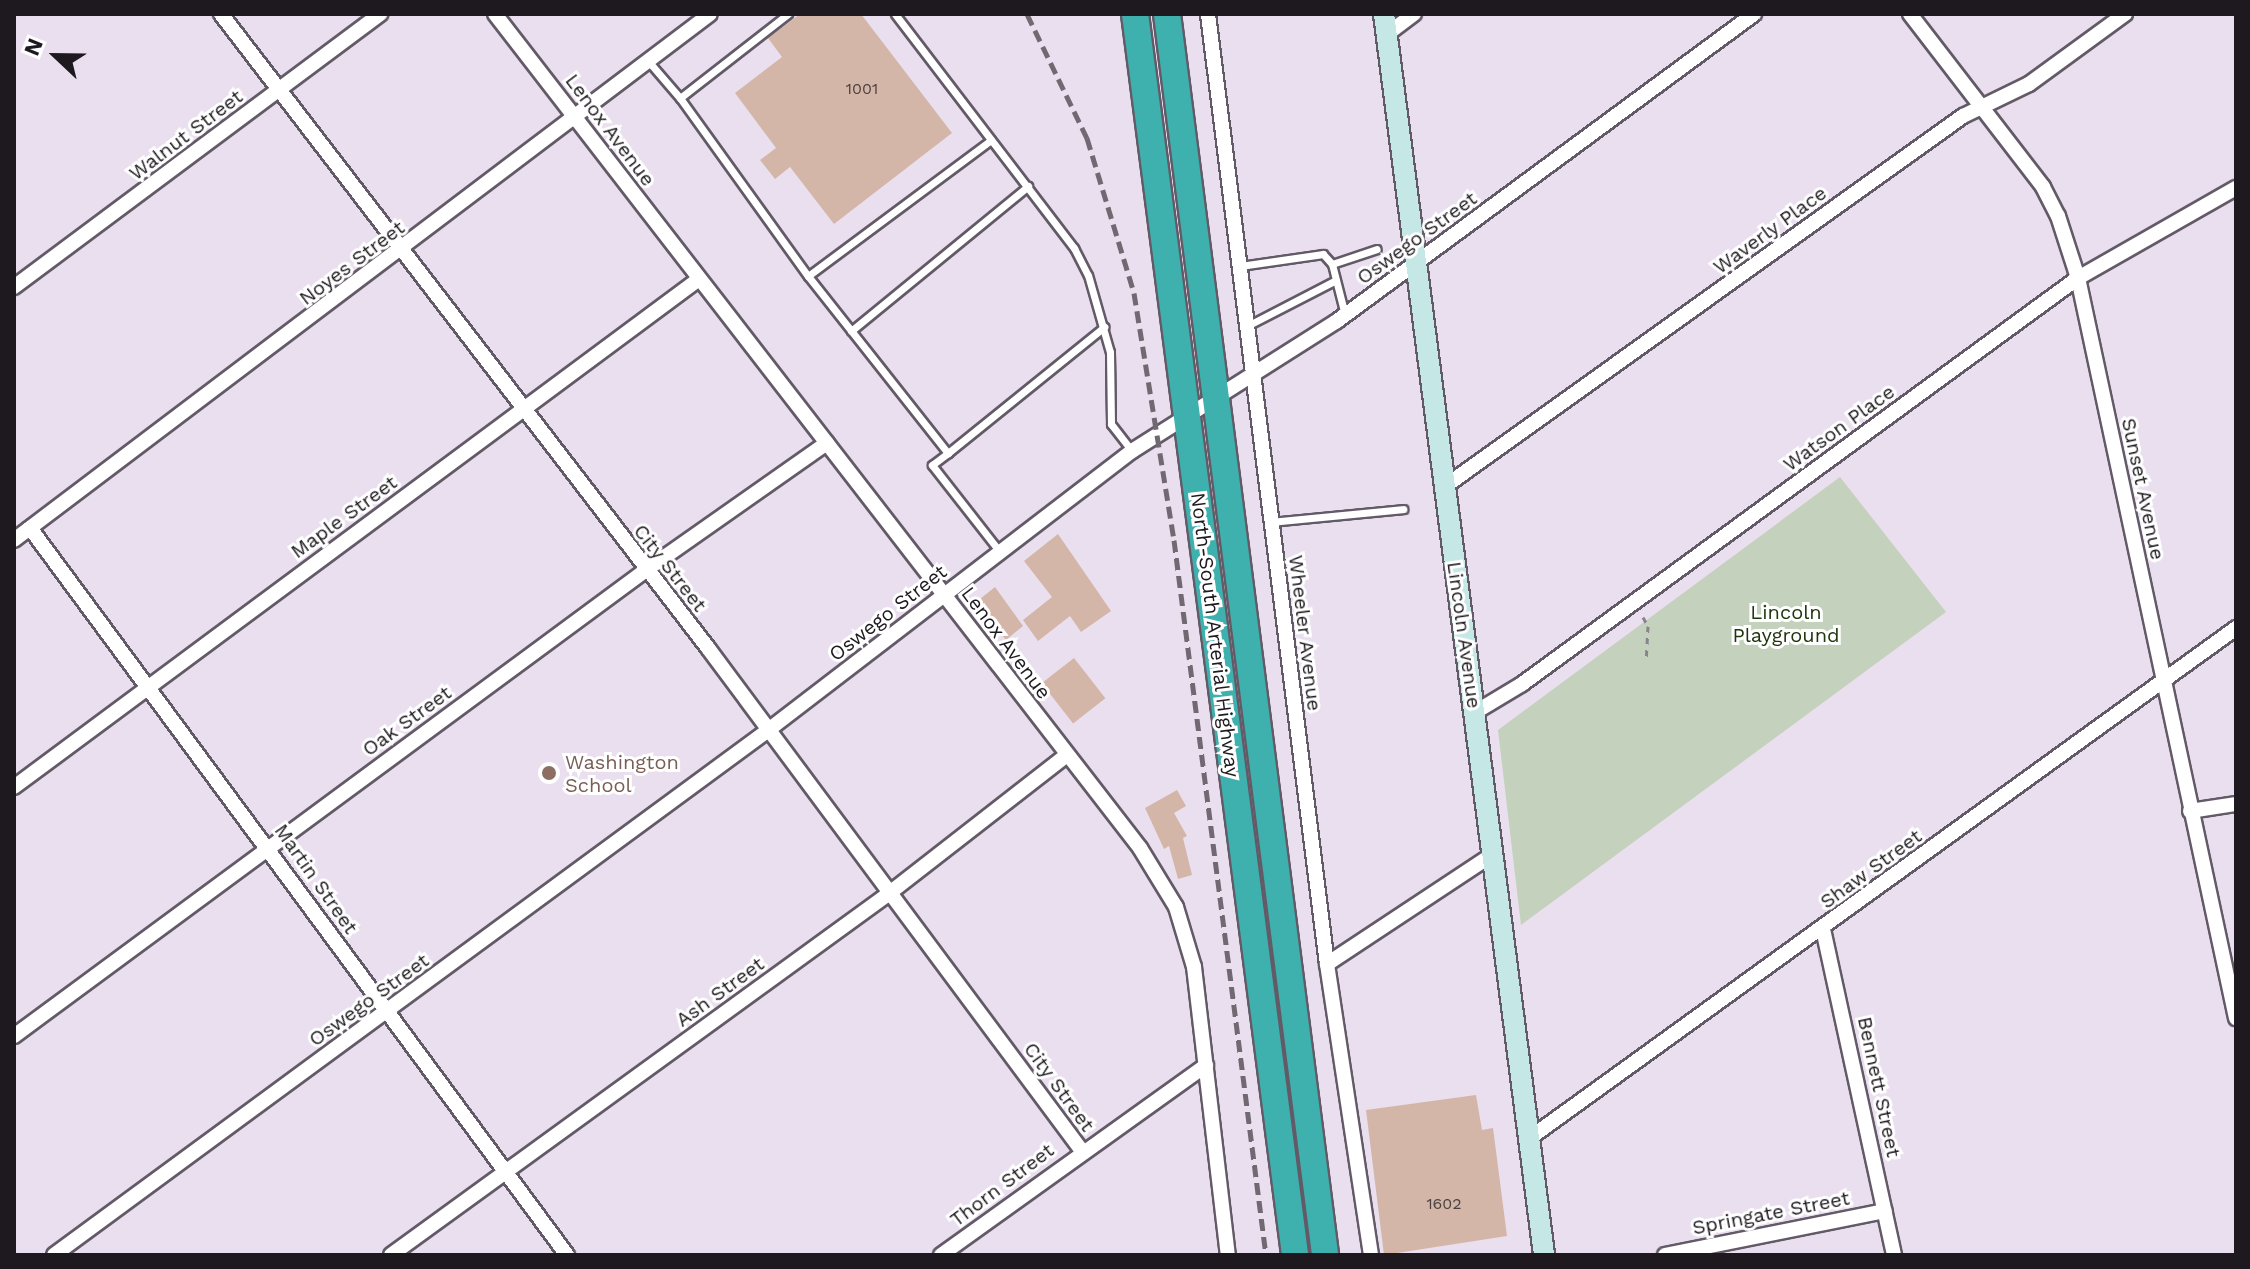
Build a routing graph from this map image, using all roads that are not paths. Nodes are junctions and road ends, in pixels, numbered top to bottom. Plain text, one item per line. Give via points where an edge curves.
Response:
1 (221, 14) edge
2 (380, 14) edge
3 (495, 14) edge
4 (710, 14) edge
5 (788, 14) edge
6 (895, 14) edge
7 (1135, 14) edge
8 (1167, 14) edge
9 (1208, 14) edge
10 (1414, 14) edge
11 (1754, 14) edge
12 (1910, 14) edge
13 (2125, 14) edge
14 (1385, 24) edge
15 (649, 62) junction
16 (280, 90) junction
17 (680, 98) junction
18 (1982, 107) junction
19 (576, 118) junction
20 (991, 140) junction
21 (1028, 186) junction
22 (2236, 188) edge
23 (1377, 249) dead end
24 (404, 250) junction
25 (1332, 264) junction
26 (1416, 264) junction
27 (1239, 266) junction
28 (808, 276) junction
29 (2078, 278) junction
30 (699, 279) junction
31 (1336, 280) junction
32 (14, 287) edge
33 (1345, 315) junction
34 (1247, 326) junction
35 (1104, 327) junction
36 (851, 331) junction
37 (1253, 377) junction
38 (1217, 400) junction
39 (522, 411) junction
40 (1187, 418) junction
41 (827, 443) junction
42 (1132, 451) junction
43 (948, 453) junction
44 (1444, 487) junction
45 (1403, 509) dead end
46 (1271, 522) junction
47 (30, 528) junction
48 (14, 540) edge
49 (1000, 552) junction
50 (646, 570) junction
51 (945, 595) junction
52 (2236, 628) edge
53 (2164, 681) junction
54 (149, 686) junction
55 (1474, 713) junction
56 (767, 731) junction
57 (1067, 755) junction
58 (14, 787) edge
59 (2236, 804) edge
60 (2190, 811) junction
61 (269, 847) junction
62 (1493, 854) junction
63 (887, 895) junction
64 (1823, 929) junction
65 (1327, 964) junction
66 (385, 1014) junction
67 (2236, 1018) edge
68 (14, 1036) edge
69 (1206, 1065) junction
70 (1527, 1140) junction
71 (1082, 1151) junction
72 (506, 1174) junction
73 (1885, 1211) junction
74 (54, 1255) edge
75 (391, 1255) edge
76 (567, 1255) edge
77 (941, 1255) edge
78 (1228, 1255) edge
79 (1295, 1255) edge
80 (1325, 1255) edge
81 (1371, 1255) edge
82 (1544, 1255) edge
83 (1665, 1255) edge
84 (1894, 1255) edge

1 - 16 street, City Street
2 - 16 street, Walnut Street
3 - 19 street, Lenox Avenue
4 - 15 street, Noyes Street
5 - 17 lane
6 - 20 lane
7 - 40 highway, North-South Arterial Highway
8 - 38 highway, North-South Arterial Highway
9 - 27 street, Wheeler Avenue
10 - 14 street
11 - 26 street, Oswego Street
12 - 18 street, Sunset Avenue
13 - 18 street, Waverly Place via 2029,84
14 - 26 street, Lincoln Avenue
15 - 17 lane
15 - 19 street, Noyes Street
16 - 24 street, City Street
16 - 32 street, Walnut Street
17 - 28 lane
18 - 29 street, Sunset Avenue via 2043,187
18 - 44 street, Waverly Place
19 - 24 street, Noyes Street
19 - 30 street, Lenox Avenue
20 - 21 lane
20 - 28 lane
21 - 35 lane via 1074,248
21 - 36 lane
22 - 29 street, Watson Place
23 - 25 lane
24 - 39 street, City Street
24 - 47 street, Noyes Street
25 - 27 lane via 1323,254
25 - 31 lane
26 - 33 street, Oswego Street
26 - 44 street, Lincoln Avenue
27 - 34 street, Wheeler Avenue
28 - 36 lane
29 - 53 street, Sunset Avenue
29 - 55 street, Watson Place
30 - 39 street, Maple Street
30 - 41 street, Lenox Avenue
31 - 33 lane
31 - 34 lane
33 - 37 street, Oswego Street
34 - 37 street, Wheeler Avenue
35 - 42 lane via 1111,362 1111,424
35 - 43 lane
36 - 43 lane
37 - 38 street, Oswego Street
37 - 46 street, Wheeler Avenue
38 - 40 street, Oswego Street
38 - 80 highway, North-South Arterial Highway
39 - 50 street, City Street
39 - 54 street, Maple Street
40 - 42 street, Oswego Street
40 - 79 highway, North-South Arterial Highway
41 - 50 street, Oak Street
41 - 51 street, Lenox Avenue
42 - 49 street, Oswego Street
43 - 49 lane via 932,465
44 - 55 street, Lincoln Avenue
45 - 46 lane
46 - 65 street, Wheeler Avenue
47 - 48 street, Noyes Street
47 - 54 street, Martin Street
49 - 51 street, Oswego Street
50 - 56 street, City Street
50 - 61 street, Oak Street
51 - 56 street, Oswego Street
51 - 57 street, Lenox Avenue
52 - 53 street, Shaw Street
53 - 60 street, Sunset Avenue
53 - 64 street, Shaw Street
54 - 58 street, Maple Street
54 - 61 street, Martin Street
55 - 62 street, Lincoln Avenue
56 - 63 street, City Street
56 - 66 street, Oswego Street
57 - 63 street, Ash Street
57 - 69 street, Lenox Avenue via 1140,848 1176,907 1194,967
59 - 60 street
60 - 67 street, Sunset Avenue
61 - 66 street, Martin Street
61 - 68 street, Oak Street
62 - 65 street
62 - 70 street, Lincoln Avenue
63 - 71 street, City Street
63 - 72 street, Ash Street
64 - 70 street, Shaw Street
64 - 73 street, Bennett Street
65 - 81 street, Wheeler Avenue
66 - 72 street, Martin Street
66 - 74 street, Oswego Street
69 - 71 street, Thorn Street
69 - 78 street, Lenox Avenue
70 - 82 street, Lincoln Avenue
71 - 77 street, Thorn Street
72 - 75 street, Ash Street
72 - 76 street, Martin Street
73 - 83 street, Springate Street
73 - 84 street, Bennett Street

